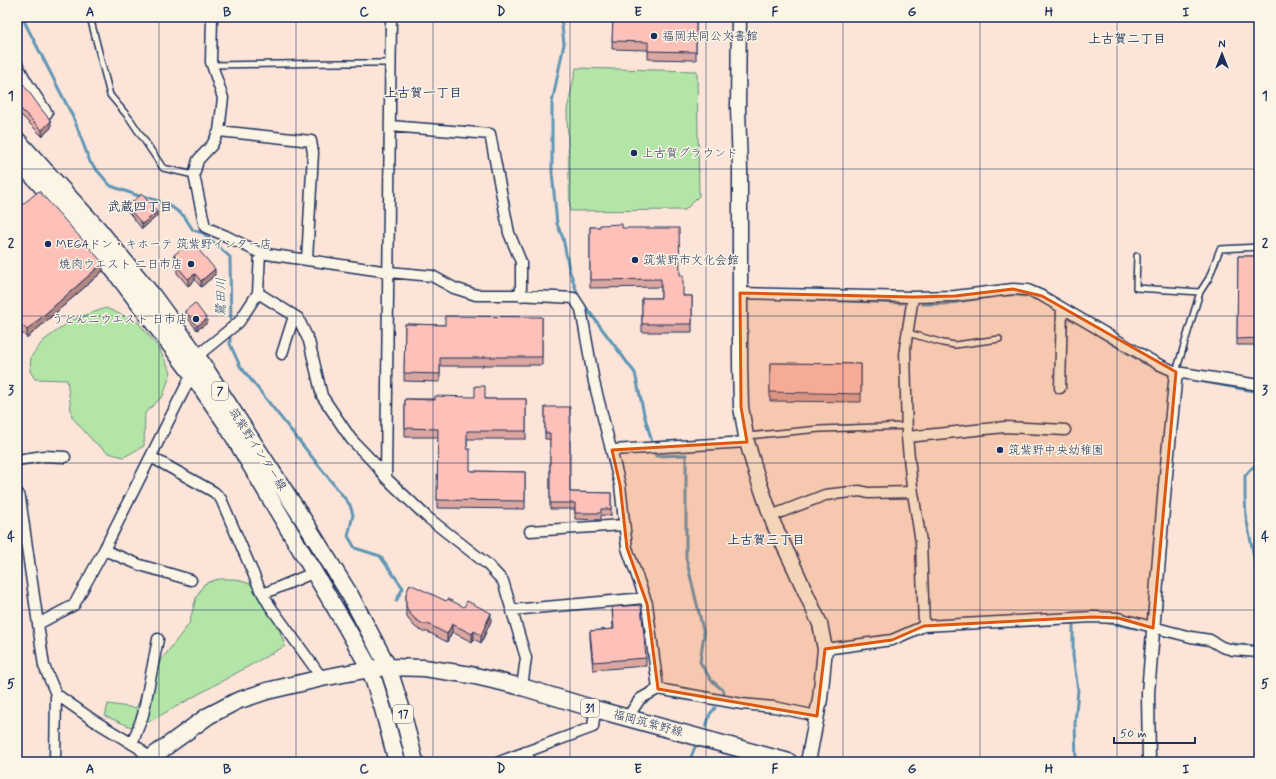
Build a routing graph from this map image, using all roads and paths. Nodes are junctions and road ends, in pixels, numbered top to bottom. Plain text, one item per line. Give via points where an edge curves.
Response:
1 (90, 17) edge
2 (212, 17) edge
3 (391, 17) edge
4 (739, 17) edge
5 (390, 63) junction
6 (17, 64) edge
7 (212, 65) junction
8 (47, 113) edge
9 (390, 126) junction
10 (219, 130) junction
11 (17, 140) edge
12 (17, 159) edge
13 (194, 175) junction
14 (1259, 247) edge
15 (260, 253) junction
16 (1137, 256) dead end
17 (307, 260) junction
18 (389, 272) junction
19 (1200, 292) junction
20 (258, 293) junction
21 (740, 293) junction
22 (521, 296) junction
23 (914, 297) junction
24 (1062, 308) junction
25 (294, 316) junction
26 (908, 333) junction
27 (999, 339) dead end
28 (282, 354) dead end
29 (197, 356) junction
30 (1176, 372) junction
31 (192, 374) junction
32 (1259, 385) edge
33 (1060, 388) dead end
34 (907, 426) junction
35 (1065, 430) dead end
36 (908, 437) junction
37 (747, 439) junction
38 (612, 450) junction
39 (65, 456) dead end
40 (151, 457) junction
41 (17, 460) edge
42 (386, 478) junction
43 (913, 492) junction
44 (18, 497) edge
45 (771, 516) junction
46 (624, 525) junction
47 (530, 531) dead end
48 (104, 550) junction
49 (315, 572) junction
50 (190, 580) dead end
51 (263, 594) junction
52 (645, 598) junction
53 (512, 610) junction
54 (38, 624) junction
55 (924, 626) junction
56 (1153, 628) junction
57 (158, 639) dead end
58 (825, 649) junction
59 (1259, 652) edge
60 (388, 667) junction
61 (370, 669) junction
62 (322, 678) junction
63 (522, 688) junction
64 (658, 689) junction
65 (56, 694) junction
66 (595, 709) junction
67 (817, 716) junction
68 (627, 718) junction
69 (132, 744) junction
70 (526, 752) junction
71 (149, 761) edge
72 (55, 762) edge
73 (397, 762) edge
74 (415, 762) edge
75 (499, 762) edge
76 (531, 762) edge
77 (789, 762) edge
78 (808, 762) edge
79 (1149, 762) edge

1 - 13 lane via 110,95 130,119 163,168
2 - 7 street
3 - 5 street
4 - 21 main road
5 - 7 lane
5 - 9 street
6 - 8 street
7 - 10 street via 223,98
9 - 18 street
9 - 22 street via 490,134 509,233 521,262
10 - 13 street via 212,145 198,160
10 - 17 street via 311,141 313,153
11 - 29 main road, 筑紫野インター線 / 7 via 99,230
12 - 31 main road, 筑紫野インター線 / 7 via 91,240
13 - 15 street via 205,227
14 - 19 lane via 1220,249 1209,278
15 - 17 street
15 - 20 street
16 - 19 lane via 1136,288
17 - 18 street
18 - 22 street via 432,276 454,288 476,295
18 - 42 street
19 - 30 lane
20 - 25 street
20 - 29 street via 239,322
21 - 23 street
21 - 37 main road via 742,407
22 - 38 street via 574,298 581,309 594,382
23 - 24 street via 1028,290
23 - 26 street
24 - 30 street
24 - 33 street
25 - 28 street
25 - 42 street via 298,318 310,341 322,396 351,438
26 - 27 lane via 955,345
26 - 34 street via 905,348
29 - 60 main road, 筑紫野インター線 / 7 via 302,516 350,595
30 - 32 street
30 - 56 street
31 - 40 street
31 - 49 main road, 筑紫野インター線 / 7 via 225,422
34 - 36 street
34 - 37 lane via 820,429
35 - 36 street via 1005,427
36 - 43 street
37 - 38 street
37 - 45 main road
38 - 46 street via 620,485
39 - 41 street
40 - 48 street
40 - 51 street via 214,492 221,499
42 - 53 street via 427,517 487,564 503,581
43 - 45 street via 860,491 824,495
43 - 55 street via 921,542
44 - 54 street
45 - 58 main road via 820,624
46 - 47 street
46 - 52 street via 627,548
48 - 50 street via 140,565
48 - 54 street via 74,605
49 - 51 street
49 - 61 main road, 筑紫野インター線 / 7
51 - 62 street
52 - 53 street
52 - 64 street
53 - 63 street via 526,658
54 - 65 street via 44,666
55 - 56 street via 1093,617 1118,618
55 - 58 street via 892,640
56 - 59 street via 1210,640 1233,650
56 - 79 street via 1148,693
57 - 69 street via 143,715
58 - 67 main road
60 - 61 main road
60 - 63 main road, 福岡筑紫野線 / 31 via 424,668 471,674
60 - 74 main road, 17
61 - 62 main road
61 - 73 main road, 17
62 - 71 main road via 266,691 237,701 208,716
63 - 66 main road, 福岡筑紫野線 / 31
64 - 67 street
64 - 68 street via 640,699
65 - 69 street
65 - 72 street
66 - 68 main road, 福岡筑紫野線 / 31
66 - 70 street via 593,727
67 - 78 main road
68 - 77 main road, 福岡筑紫野線 / 31
69 - 71 street via 139,748
70 - 75 street
70 - 76 street

